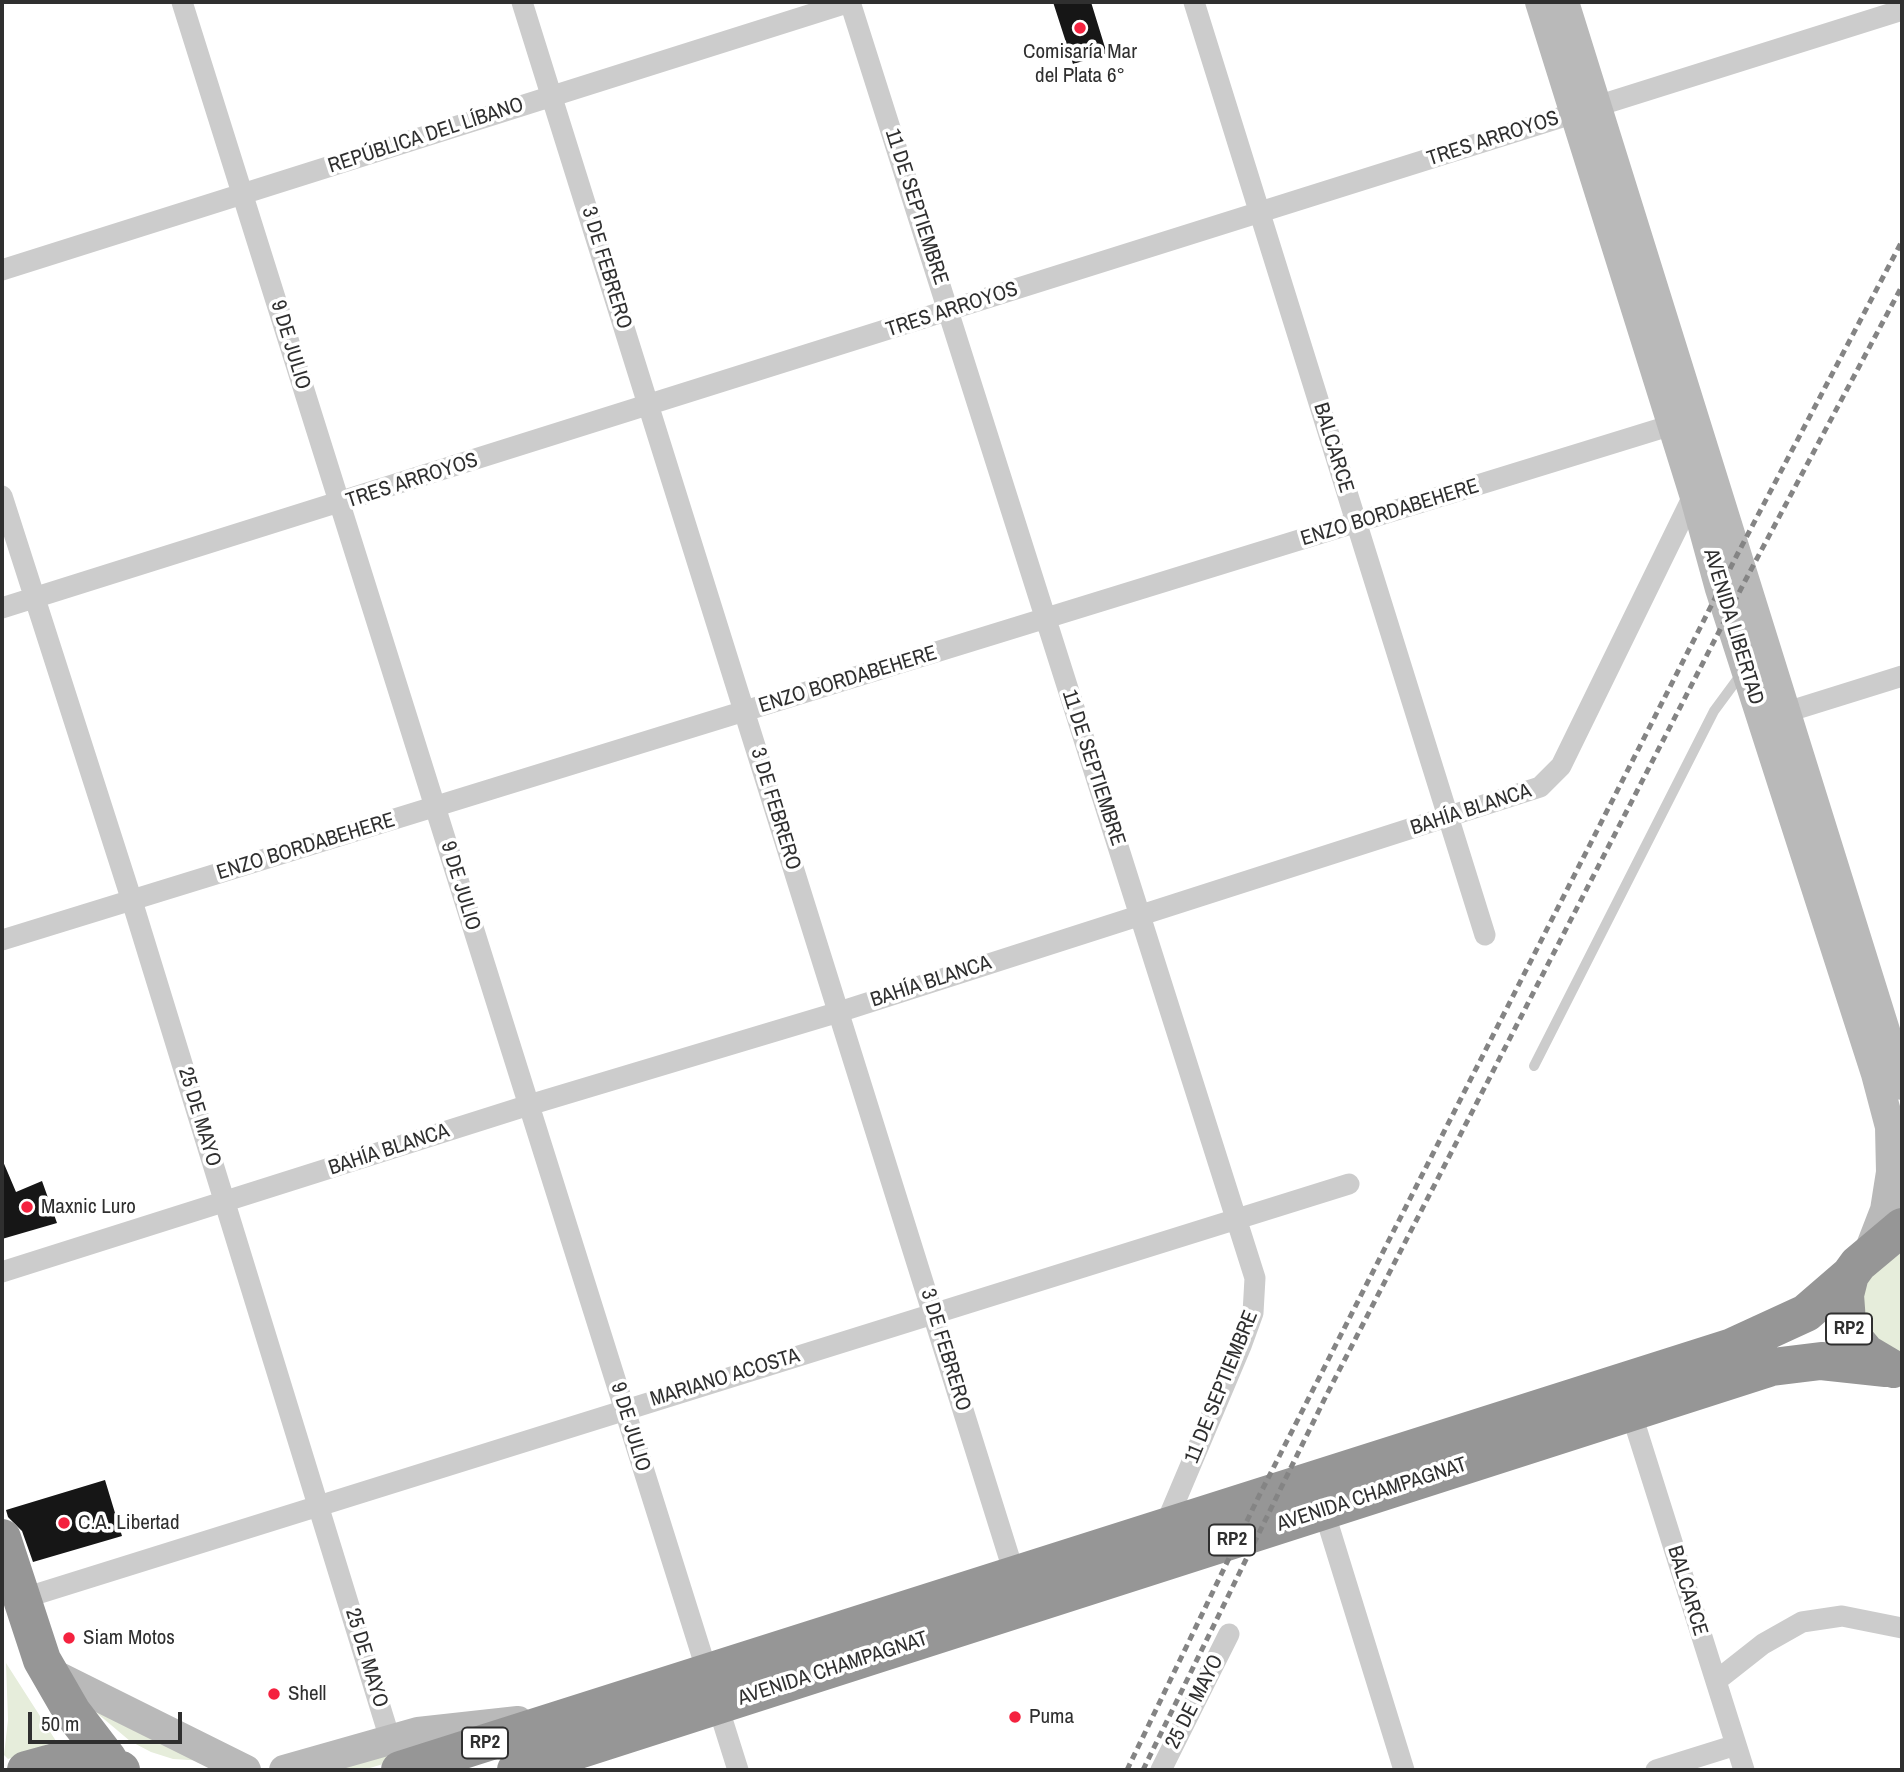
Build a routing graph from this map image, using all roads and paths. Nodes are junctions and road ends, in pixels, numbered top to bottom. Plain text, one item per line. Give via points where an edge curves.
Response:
1 (182, 2) edge
2 (522, 2) edge
3 (850, 2) edge
4 (1194, 2) edge
5 (1540, 2) edge
6 (1564, 2) edge
7 (1902, 10) edge
8 (552, 96) junction
9 (1586, 109) junction
10 (242, 194) junction
11 (1260, 213) junction
12 (2, 270) edge
13 (948, 311) junction
14 (649, 406) junction
15 (1684, 422) junction
16 (1694, 494) junction
17 (2, 496) edge
18 (340, 504) junction
19 (1357, 523) junction
20 (32, 598) junction
21 (2, 608) edge
22 (1046, 619) junction
23 (1745, 668) junction
24 (1902, 676) edge
25 (745, 712) junction
26 (1773, 716) junction
27 (435, 807) junction
28 (1448, 819) junction
29 (132, 901) junction
30 (1140, 914) junction
31 (1485, 935) dead end
32 (2, 940) edge
33 (839, 1012) junction
34 (1534, 1066) dead end
35 (1901, 1074) edge
36 (528, 1105) junction
37 (1349, 1184) dead end
38 (226, 1202) junction
39 (1237, 1218) junction
40 (1902, 1227) edge
41 (1859, 1264) junction
42 (2, 1272) edge
43 (933, 1313) junction
44 (1897, 1370) edge
45 (624, 1410) junction
46 (1631, 1412) junction
47 (319, 1505) junction
48 (1324, 1511) junction
49 (1164, 1528) junction
50 (2, 1538) edge
51 (1015, 1576) junction
52 (11, 1611) edge
53 (1902, 1628) edge
54 (1229, 1634) dead end
55 (47, 1671) junction
56 (1716, 1681) junction
57 (713, 1690) junction
58 (578, 1734) junction
59 (1736, 1745) junction
60 (395, 1754) edge
61 (116, 1766) edge
62 (26, 1770) edge
63 (246, 1770) edge
64 (284, 1770) edge
65 (516, 1770) edge
66 (551, 1770) edge
67 (738, 1770) edge
68 (1161, 1770) edge
69 (1404, 1770) edge
70 (1656, 1770) edge
71 (1744, 1770) edge

1 - 10 street, 9 DE JULIO
2 - 8 street, 3 DE FEBRERO
3 - 8 street, REPÚBLICA DEL LÍBANO
3 - 13 street, 11 DE SEPTIEMBRE
4 - 11 street, BALCARCE
5 - 9 main road, AVENIDA LIBERTAD
6 - 9 main road, AVENIDA LIBERTAD
7 - 9 street, TRES ARROYOS
8 - 10 street, REPÚBLICA DEL LÍBANO
8 - 14 street, 3 DE FEBRERO
9 - 11 street, TRES ARROYOS
9 - 15 main road, AVENIDA LIBERTAD
10 - 12 street, REPÚBLICA DEL LÍBANO
10 - 18 street, 9 DE JULIO
11 - 13 street, TRES ARROYOS
11 - 19 street, BALCARCE
13 - 14 street, TRES ARROYOS
13 - 22 street, 11 DE SEPTIEMBRE
14 - 18 street, TRES ARROYOS
14 - 25 street, 3 DE FEBRERO
15 - 16 main road, AVENIDA LIBERTAD
15 - 19 street, ENZO BORDABEHERE
15 - 26 main road, AVENIDA LIBERTAD
16 - 23 main road, AVENIDA LIBERTAD
16 - 28 street, BAHÍA BLANCA via 1556,774 1540,787
17 - 20 street, 25 DE MAYO
18 - 20 street, TRES ARROYOS
18 - 27 street, 9 DE JULIO
19 - 22 street, ENZO BORDABEHERE
19 - 28 street, BALCARCE
20 - 21 street, TRES ARROYOS
20 - 29 street, 25 DE MAYO
22 - 25 street, ENZO BORDABEHERE
22 - 30 street, 11 DE SEPTIEMBRE
23 - 26 main road, AVENIDA LIBERTAD
23 - 34 lane via 1714,711
24 - 26 street
25 - 27 street, ENZO BORDABEHERE
25 - 33 street, 3 DE FEBRERO
26 - 35 main road, AVENIDA LIBERTAD
26 - 41 main road, AVENIDA LIBERTAD via 1890,1127 1889,1191
27 - 29 street, ENZO BORDABEHERE
27 - 36 street, 9 DE JULIO
28 - 30 street, BAHÍA BLANCA
28 - 31 street, BALCARCE
29 - 32 street, ENZO BORDABEHERE
29 - 38 street, 25 DE MAYO
30 - 33 street, BAHÍA BLANCA
30 - 39 street, 11 DE SEPTIEMBRE
33 - 36 street, BAHÍA BLANCA
33 - 43 street, 3 DE FEBRERO
36 - 38 street, BAHÍA BLANCA
36 - 45 street, 9 DE JULIO
37 - 39 street, MARIANO ACOSTA
38 - 42 street, BAHÍA BLANCA
38 - 47 street, 25 DE MAYO
39 - 43 street, MARIANO ACOSTA
39 - 49 street, 11 DE SEPTIEMBRE via 1255,1278 1254,1313
40 - 41 highway, RP2
41 - 44 highway, RP2 via 1845,1310 1852,1335 1866,1353
41 - 49 highway, AVENIDA CHAMPAGNAT / RP2 via 1806,1313 1745,1342
43 - 45 street, MARIANO ACOSTA
43 - 51 street, 3 DE FEBRERO
44 - 46 highway, AVENIDA CHAMPAGNAT / RP2 via 1821,1361 1796,1363
45 - 47 street, MARIANO ACOSTA
45 - 57 street, 9 DE JULIO
46 - 48 highway, AVENIDA CHAMPAGNAT / RP2
46 - 56 street, BALCARCE
47 - 52 street, MARIANO ACOSTA
47 - 60 street, 25 DE MAYO
48 - 57 highway, AVENIDA CHAMPAGNAT / RP2
48 - 69 street
49 - 51 highway, AVENIDA CHAMPAGNAT / RP2
50 - 52 highway
51 - 57 highway, AVENIDA CHAMPAGNAT / RP2
52 - 55 highway
52 - 61 highway via 23,1668 49,1709
53 - 56 street via 1842,1616 1802,1622 1770,1639
54 - 68 street, 25 DE MAYO
55 - 61 highway via 72,1712
55 - 63 main road
56 - 59 street, BALCARCE
57 - 58 highway, AVENIDA CHAMPAGNAT / RP2
57 - 67 street, 9 DE JULIO
58 - 60 highway, AVENIDA CHAMPAGNAT / RP2
58 - 65 highway, AVENIDA CHAMPAGNAT / RP2
58 - 66 main road, AVENIDA CHAMPAGNAT
59 - 70 street
59 - 71 street, BALCARCE
60 - 64 main road, AVENIDA CHAMPAGNAT
61 - 62 highway via 76,1761

